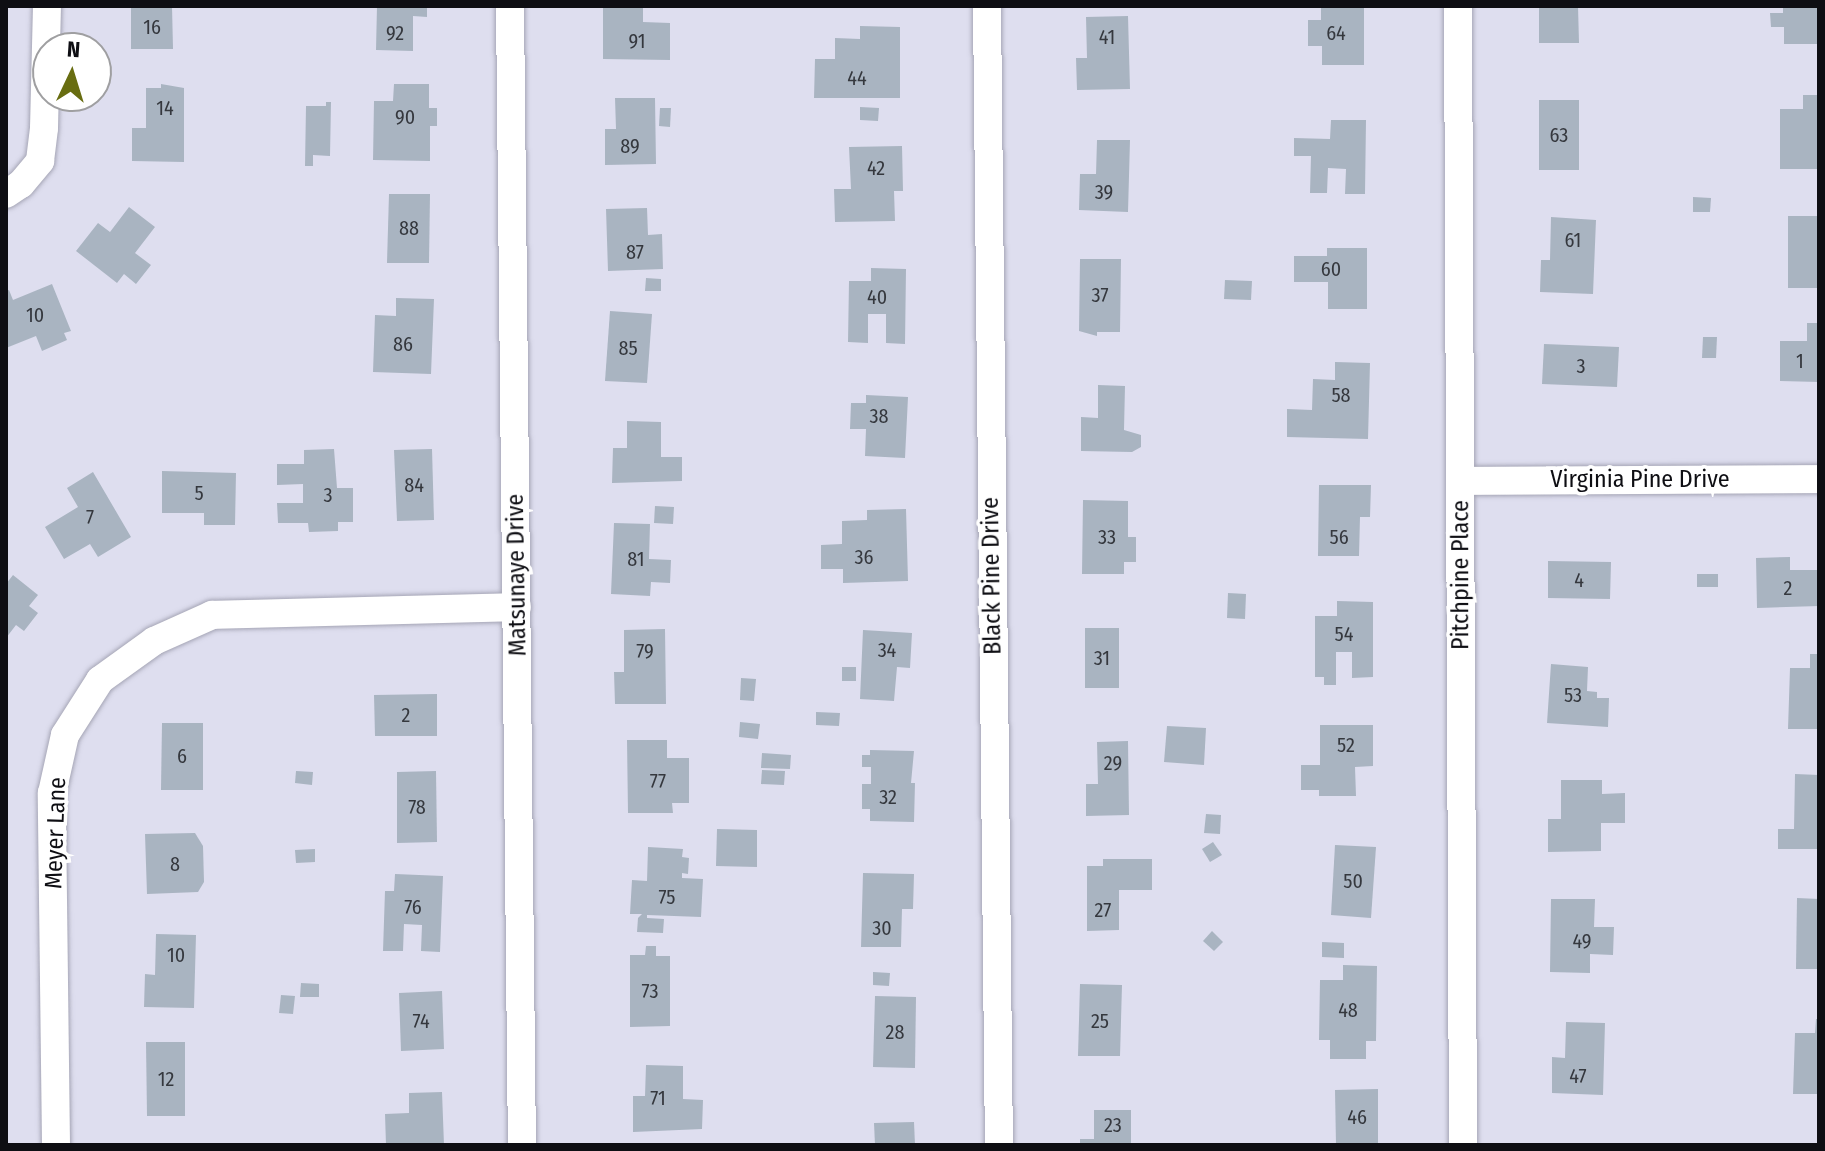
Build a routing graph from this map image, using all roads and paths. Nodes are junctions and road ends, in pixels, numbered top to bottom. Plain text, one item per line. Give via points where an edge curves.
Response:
1 (47, 6) edge
2 (510, 6) edge
3 (987, 6) edge
4 (1458, 6) edge
5 (6, 194) edge
6 (1819, 479) edge
7 (1461, 481) junction
8 (517, 607) junction
9 (56, 1145) edge
10 (522, 1145) edge
11 (999, 1145) edge
12 (1463, 1145) edge

1 - 5 street via 40,161
2 - 8 street, Matsunaye Drive
3 - 11 street, Black Pine Drive
4 - 7 street, Pitchpine Place
6 - 7 street, Virginia Pine Drive
7 - 12 street, Pitchpine Place
8 - 9 street, Meyer Lane via 212,615 154,641 100,680 65,735 52,793
8 - 10 street, Matsunaye Drive

